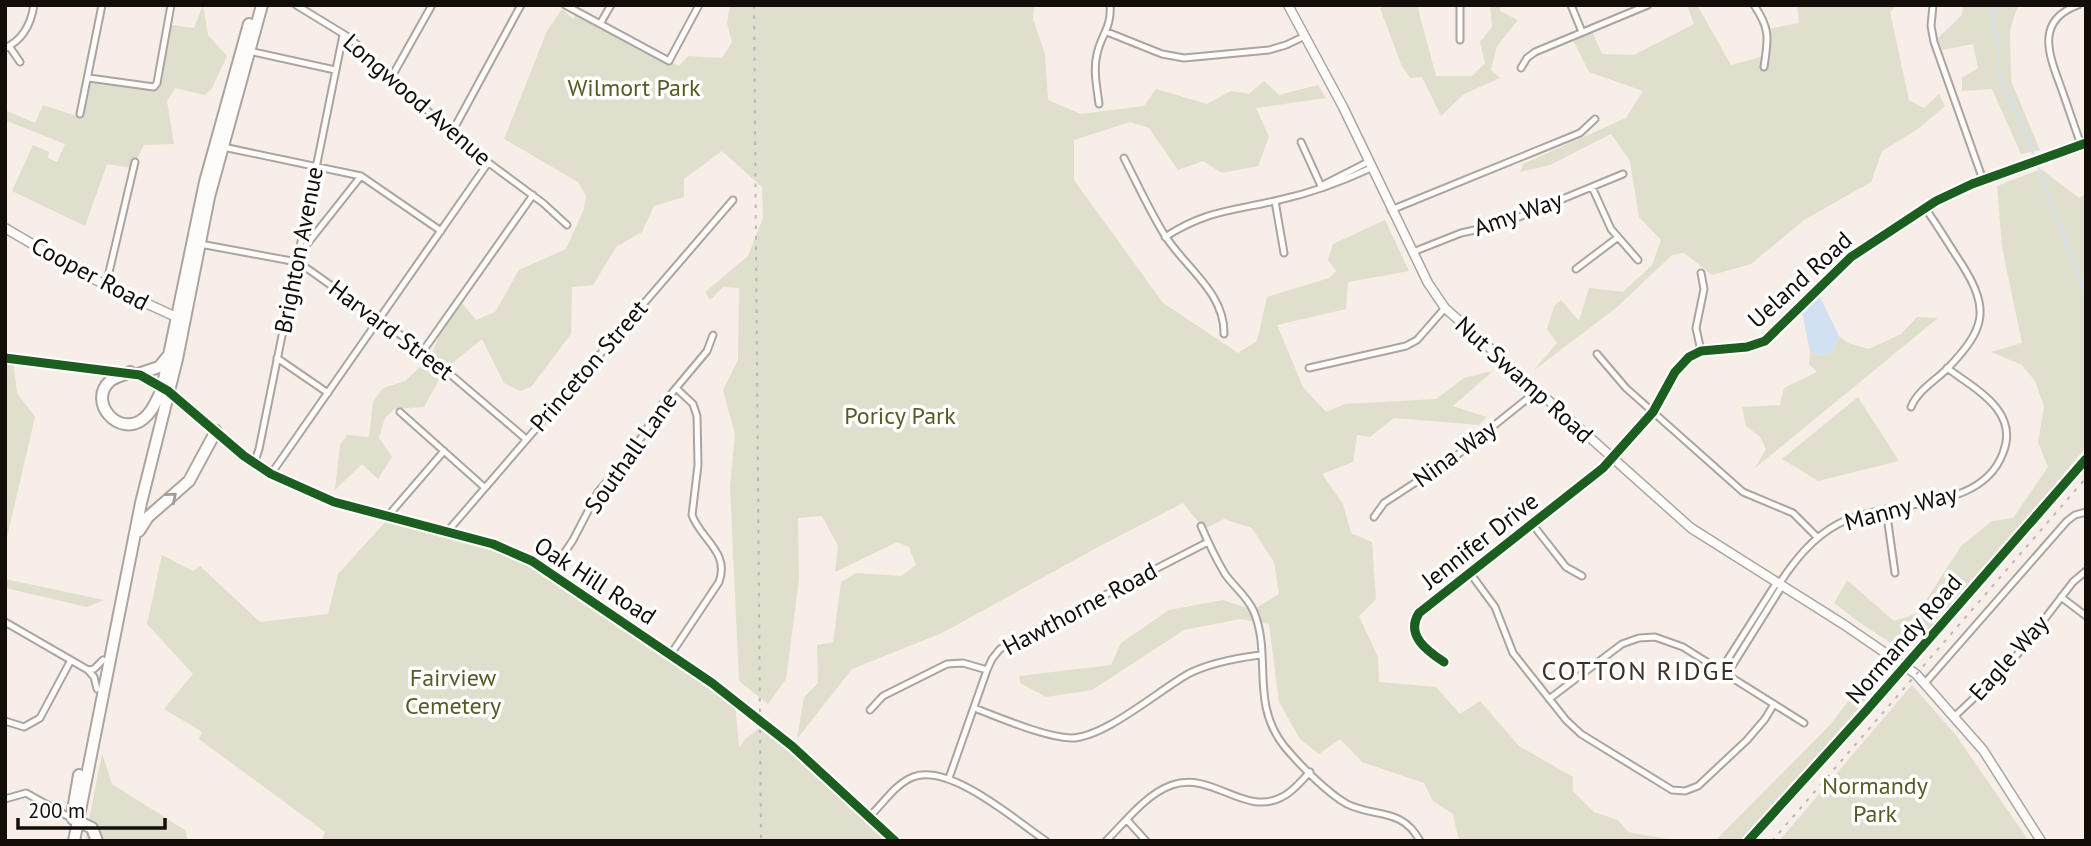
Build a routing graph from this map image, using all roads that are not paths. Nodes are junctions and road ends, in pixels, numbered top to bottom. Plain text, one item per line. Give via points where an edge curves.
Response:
1 (34, 5) edge
2 (102, 5) edge
3 (171, 5) edge
4 (254, 5) edge
5 (262, 5) edge
6 (296, 5) edge
7 (432, 5) edge
8 (522, 5) edge
9 (565, 5) edge
10 (611, 5) edge
11 (699, 5) edge
12 (1110, 5) edge
13 (1288, 5) edge
14 (1460, 5) edge
15 (1571, 5) edge
16 (1648, 5) edge
17 (1754, 5) edge
18 (1933, 5) edge
19 (2078, 5) edge
20 (600, 24) junction
21 (1107, 32) junction
22 (1582, 32) junction
23 (343, 35) junction
24 (1305, 36) junction
25 (1460, 40) dead end
26 (7, 47) edge
27 (249, 51) junction
28 (20, 62) dead end
29 (1764, 67) dead end
30 (1521, 68) dead end
31 (335, 70) junction
32 (89, 78) junction
33 (391, 78) junction
34 (1099, 104) dead end
35 (80, 114) dead end
36 (1595, 119) dead end
37 (451, 134) junction
38 (1301, 142) dead end
39 (2083, 144) edge
40 (223, 147) junction
41 (1124, 158) dead end
42 (135, 162) dead end
43 (488, 163) junction
44 (1370, 165) junction
45 (316, 166) junction
46 (1623, 174) dead end
47 (361, 176) junction
48 (1983, 180) junction
49 (1321, 186) junction
50 (1592, 187) junction
51 (533, 195) junction
52 (733, 200) dead end
53 (1275, 201) junction
54 (1925, 208) junction
55 (1391, 210) junction
56 (567, 225) dead end
57 (5, 228) edge
58 (441, 231) junction
59 (1165, 237) junction
60 (1617, 238) junction
61 (200, 244) junction
62 (1413, 252) junction
63 (1284, 253) dead end
64 (299, 255) junction
65 (1638, 260) dead end
66 (297, 262) junction
67 (1576, 269) dead end
68 (1701, 272) dead end
69 (106, 285) junction
70 (1445, 308) junction
71 (176, 317) junction
72 (380, 319) junction
73 (1224, 334) dead end
74 (713, 335) dead end
75 (424, 351) junction
76 (1701, 351) junction
77 (1597, 354) dead end
78 (169, 355) junction
79 (5, 358) edge
80 (277, 358) junction
81 (1309, 368) dead end
82 (1947, 368) junction
83 (134, 373) junction
84 (676, 388) junction
85 (165, 389) junction
86 (1535, 389) junction
87 (328, 393) junction
88 (1911, 408) dead end
89 (400, 412) dead end
90 (1653, 412) junction
91 (216, 431) junction
92 (526, 439) junction
93 (444, 451) junction
94 (1612, 458) junction
95 (2086, 459) edge
96 (254, 464) junction
97 (271, 474) junction
98 (484, 487) junction
99 (1886, 509) junction
100 (2086, 512) edge
101 (1374, 517) dead end
102 (387, 518) junction
103 (1533, 525) junction
104 (1201, 526) dead end
105 (447, 532) junction
106 (1818, 538) junction
107 (1208, 542) junction
108 (131, 550) junction
109 (2086, 571) edge
110 (551, 573) junction
111 (1470, 573) junction
112 (1895, 573) dead end
113 (1582, 576) dead end
114 (1780, 584) junction
115 (2062, 597) junction
116 (2086, 616) edge
117 (5, 622) edge
118 (671, 654) junction
119 (1260, 655) junction
120 (71, 660) junction
121 (103, 660) junction
122 (1444, 662) dead end
123 (1906, 666) junction
124 (88, 670) junction
125 (987, 670) junction
126 (1724, 672) junction
127 (1925, 683) junction
128 (97, 689) junction
129 (1549, 699) junction
130 (1774, 704) junction
131 (974, 708) junction
132 (870, 710) dead end
133 (1955, 716) junction
134 (5, 721) edge
135 (1804, 723) dead end
136 (1310, 772) junction
137 (949, 778) junction
138 (5, 799) edge
139 (869, 817) junction
140 (74, 819) junction
141 (1127, 820) junction
142 (67, 841) edge
143 (74, 841) edge
144 (97, 841) edge
145 (895, 841) edge
146 (1046, 841) edge
147 (1106, 841) edge
148 (1146, 841) edge
149 (1420, 841) edge
150 (1748, 841) edge
151 (2041, 841) edge

1 - 26 street via 28,27
2 - 32 street
3 - 32 street via 154,87
4 - 71 highway via 205,182
5 - 27 highway
6 - 23 street, Longwood Avenue
7 - 33 street
8 - 37 street
9 - 20 street
10 - 20 street
11 - 20 street via 669,61
12 - 21 street
13 - 24 street, Nut Swamp Road
14 - 25 street
15 - 22 street
16 - 22 street
17 - 29 street via 1767,28
18 - 48 street via 1934,42
19 - 39 street, Ueland Road via 2056,19 2048,49
21 - 24 street via 1184,58 1269,50
21 - 34 street via 1096,62
22 - 30 street via 1535,52
23 - 31 street, Brighton Avenue
23 - 33 street, Longwood Avenue
24 - 44 street, Nut Swamp Road
26 - 28 street
27 - 31 street
27 - 40 highway
31 - 45 street, Brighton Avenue
32 - 35 street
33 - 37 street, Longwood Avenue
36 - 55 street via 1580,132
37 - 43 street, Longwood Avenue
38 - 49 street
39 - 48 street, Ueland Road
40 - 45 street
40 - 61 highway
41 - 59 street
42 - 69 street
43 - 51 street, Longwood Avenue
43 - 58 street
44 - 49 street
44 - 55 street, Nut Swamp Road
45 - 47 street
45 - 64 street, Brighton Avenue
46 - 50 street, Amy Way
47 - 58 street
47 - 64 street
48 - 54 street, Ueland Road
49 - 53 street
50 - 60 street
50 - 62 street, Amy Way via 1502,224 1461,233
51 - 56 street, Longwood Avenue
51 - 75 street
52 - 92 street, Princeton Street
53 - 59 street via 1208,215
53 - 63 street
54 - 76 street, Ueland Road via 1851,257 1765,341
54 - 82 street via 1980,298 1976,330
55 - 62 street, Nut Swamp Road
57 - 69 street, Cooper Road
58 - 72 street
59 - 73 street via 1218,304
60 - 65 street
60 - 67 street
61 - 66 street, Harvard Street
61 - 85 highway
62 - 70 street, Nut Swamp Road
64 - 66 street, Brighton Avenue
66 - 72 street, Harvard Street
66 - 80 street, Brighton Avenue
68 - 76 street via 1704,289 1696,328
69 - 71 street, Cooper Road
70 - 81 street via 1406,346
70 - 86 street, Nut Swamp Road
71 - 78 highway
72 - 75 street, Harvard Street
72 - 87 street
74 - 84 street, Southall Lane via 708,351
75 - 92 street, Harvard Street
76 - 90 street via 1678,368
77 - 90 street
78 - 83 highway via 159,367
78 - 85 highway
79 - 83 street
80 - 87 street
80 - 96 street, Brighton Avenue
82 - 88 street via 1919,393
82 - 99 street, Manny Way via 1998,408 2006,430 2003,455 1990,474 1962,493
83 - 85 street
83 - 85 highway via 110,382 103,394 104,408 117,423 129,425 145,419
84 - 110 street, Southall Lane via 598,492
84 - 118 street via 698,416 692,515 719,553 722,566 719,582
85 - 91 street, Oak Hill Road
85 - 108 highway
85 - 121 highway via 140,477
86 - 94 street, Nut Swamp Road
86 - 101 street, Nina Way via 1456,456 1381,505
87 - 97 street
89 - 93 street
90 - 94 street
90 - 106 street via 1743,492 1793,513
91 - 96 street, Oak Hill Road
108 -> 91 highway via 148,517 196,472
92 - 98 street, Princeton Street
93 - 98 street
93 - 102 street
94 - 103 street, Jennifer Drive
94 - 114 street, Nut Swamp Road via 1691,528
95 - 123 street, Normandy Road
96 - 97 street, Oak Hill Road
97 - 102 street, Oak Hill Road via 334,502
98 - 105 street, Princeton Street
99 - 106 street, Manny Way via 1850,518
99 - 112 street
100 - 127 street via 2064,524
102 - 105 street, Oak Hill Road
103 - 111 street, Jennifer Drive
103 - 113 street via 1566,567
104 - 107 street
105 - 110 street, Oak Hill Road via 506,548
106 - 114 street, Manny Way
107 - 119 street via 1226,575 1254,610
107 - 125 street, Hawthorne Road via 1005,646
108 - 140 highway
109 - 115 street, Eagle Way
110 - 118 street, Oak Hill Road
111 - 122 street, Jennifer Drive via 1415,621 1417,639
111 - 129 street via 1495,607 1513,653
114 - 123 street, Nut Swamp Road
114 - 126 street, Manny Way
115 - 116 street, Eagle Way
115 - 133 street, Eagle Way via 2010,664
117 - 120 street
118 - 139 street, Oak Hill Road via 792,746
119 - 131 street via 1191,673 1084,736 1052,735
119 - 136 street via 1268,717 1285,747
120 - 124 street
120 - 134 street via 38,721 24,727
121 - 124 street
121 - 128 highway
123 - 127 street, Nut Swamp Road
123 - 150 street, Normandy Road
124 - 128 street
125 - 131 street, Hawthorne Road
125 - 132 street via 947,664 883,696
126 - 129 street via 1673,641 1639,638 1615,648
126 - 130 street
127 - 133 street, Nut Swamp Road
128 - 140 highway
129 - 130 street via 1581,734 1680,792 1698,786 1761,724
130 - 135 street
131 - 137 street, Hawthorne Road
133 - 151 street, Nut Swamp Road via 1983,750
136 - 141 street via 1286,795 1268,802 1246,800 1202,783 1175,784 1154,794
136 - 149 street via 1346,804 1400,819
137 - 139 street via 913,777
137 - 146 street
138 - 140 street via 26,793
139 - 145 street, Oak Hill Road
140 - 142 highway
140 - 143 highway
140 - 144 highway via 94,830
141 - 147 street
141 - 148 street

